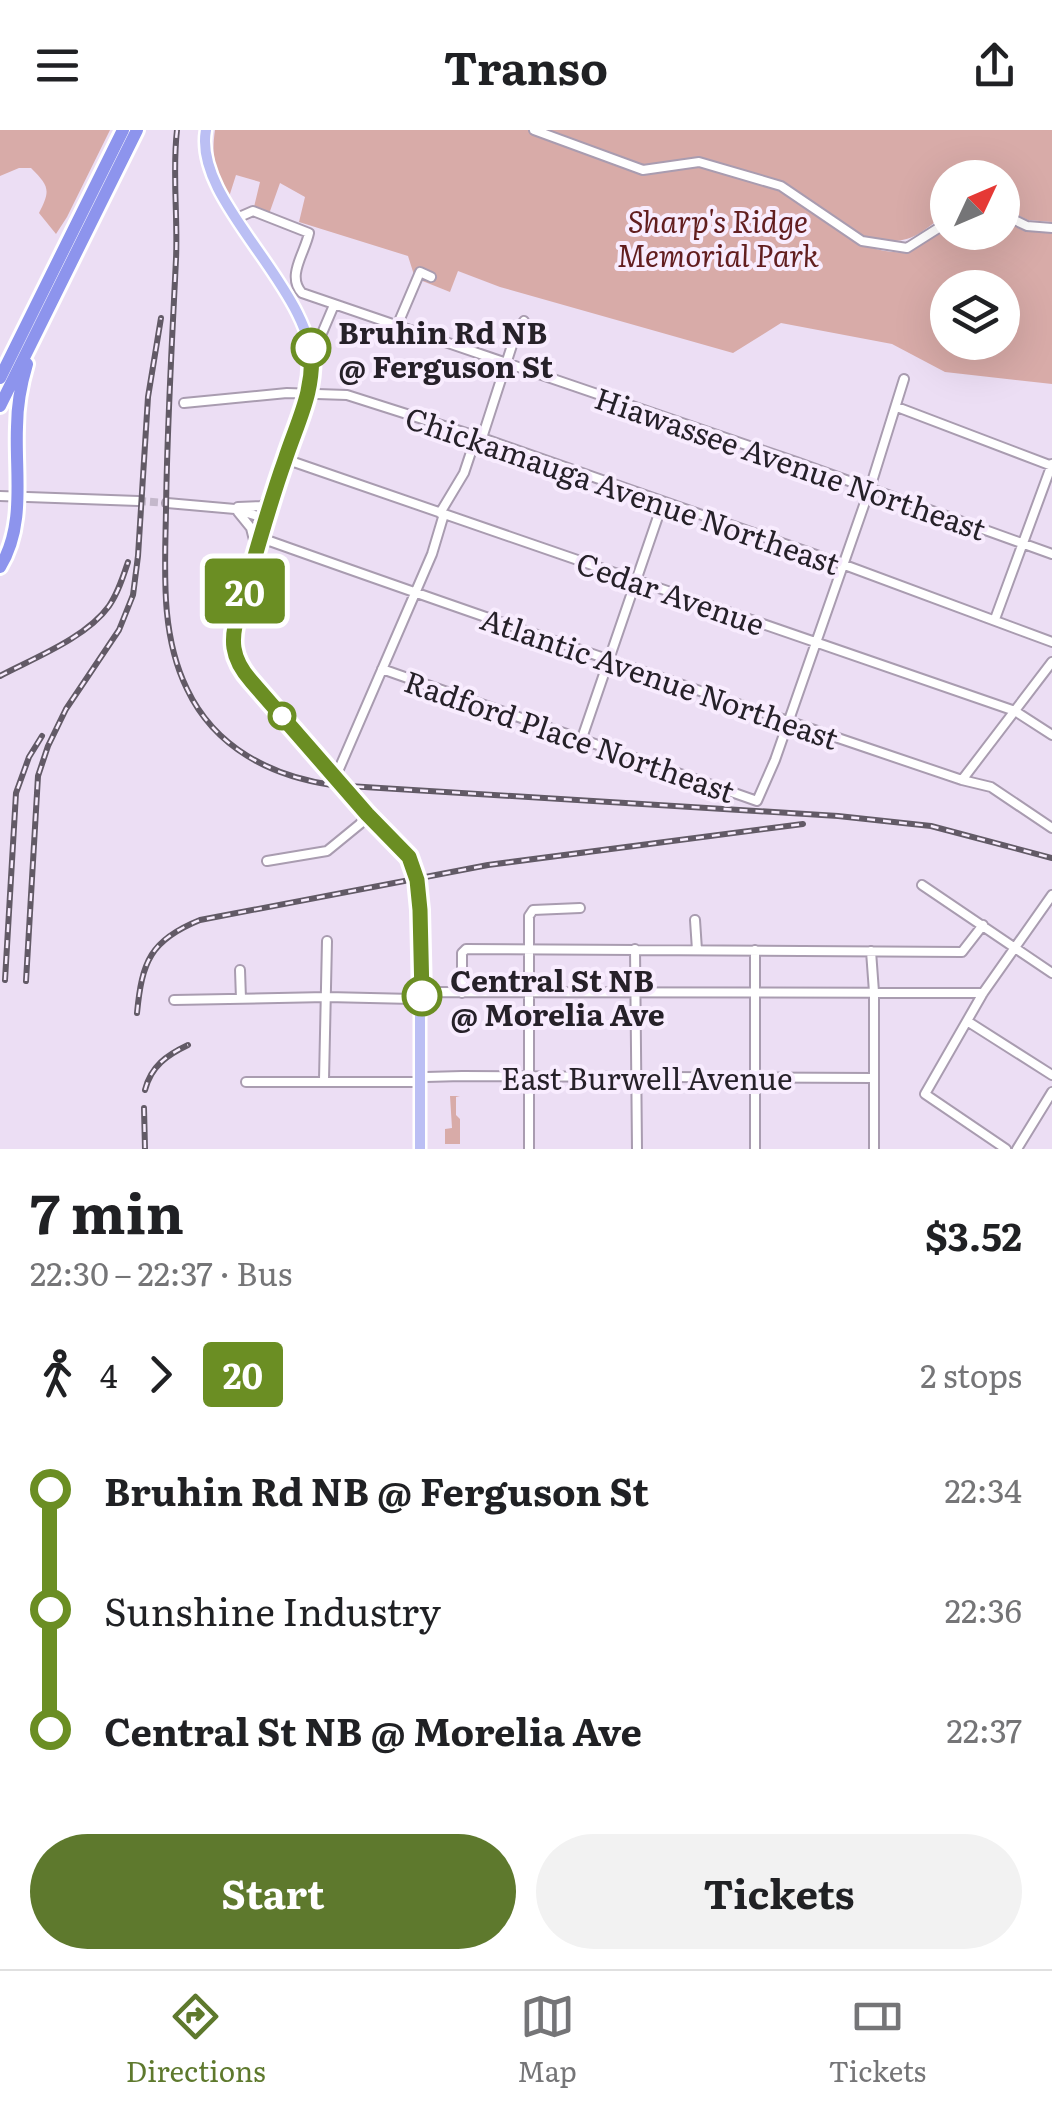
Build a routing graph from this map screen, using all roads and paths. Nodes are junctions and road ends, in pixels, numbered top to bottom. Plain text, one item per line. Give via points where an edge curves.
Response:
1 (123, 130) edge
2 (137, 130) edge
3 (206, 130) edge
4 (534, 130) edge
5 (237, 218) junction
6 (1020, 223) edge
7 (1052, 228) edge
8 (930, 233) edge
9 (431, 277) dead end
10 (334, 305) junction
11 (524, 321) dead end
12 (397, 326) junction
13 (29, 335) junction
14 (310, 343) junction
15 (0, 362) edge
16 (507, 364) junction
17 (0, 378) edge
18 (904, 380) dead end
19 (309, 392) junction
20 (184, 403) dead end
21 (0, 406) edge
22 (896, 408) junction
23 (479, 438) junction
24 (285, 458) junction
25 (1052, 465) edge
26 (870, 488) junction
27 (274, 494) junction
28 (0, 496) edge
29 (18, 496) junction
30 (138, 502) tunnel mouth
31 (663, 502) junction
32 (167, 503) tunnel mouth
33 (233, 509) junction
34 (442, 513) junction
35 (267, 518) junction
36 (261, 538) junction
37 (1022, 543) junction
38 (256, 553) junction
39 (1052, 554) edge
40 (842, 564) junction
41 (0, 567) edge
42 (636, 580) junction
43 (414, 593) junction
44 (995, 620) junction
45 (816, 642) junction
46 (1052, 642) edge
47 (609, 659) junction
48 (1052, 662) edge
49 (382, 669) junction
50 (1015, 711) junction
51 (788, 721) junction
52 (1052, 735) edge
53 (582, 738) junction
54 (336, 776) junction
55 (962, 780) junction
56 (367, 814) junction
57 (1052, 828) edge
58 (267, 861) dead end
59 (922, 885) dead end
60 (1052, 895) edge
61 (580, 908) dead end
62 (695, 920) dead end
63 (983, 925) junction
64 (327, 941) dead end
65 (1016, 948) junction
66 (528, 949) junction
67 (635, 949) junction
68 (697, 950) junction
69 (755, 950) junction
70 (871, 951) junction
71 (240, 970) dead end
72 (1052, 973) edge
73 (529, 992) junction
74 (636, 992) junction
75 (755, 992) junction
76 (874, 992) junction
77 (462, 993) junction
78 (984, 994) junction
79 (422, 996) junction
80 (327, 997) junction
81 (241, 999) junction
82 (174, 1000) dead end
83 (967, 1021) junction
84 (1052, 1075) edge
85 (528, 1076) junction
86 (636, 1077) junction
87 (754, 1077) junction
88 (873, 1078) junction
89 (324, 1080) junction
90 (421, 1080) junction
91 (246, 1082) dead end
92 (1052, 1092) edge
93 (420, 1149) edge
94 (529, 1149) edge
95 (636, 1149) edge
96 (755, 1149) edge
97 (874, 1149) edge
98 (1006, 1149) edge
99 (1016, 1149) edge

1 - 13 highway
2 - 13 highway
3 - 5 main road via 212,174
4 - 8 street via 644,170 699,162 781,186 862,241 907,248
5 - 10 street, Hiawassee Avenue Northeast via 253,211 308,233 297,288
5 - 14 main road
6 - 7 street
9 - 12 street via 420,272
10 - 12 street, Hiawassee Avenue Northeast
10 - 14 street via 320,338
11 - 16 street
12 - 16 street, Hiawassee Avenue Northeast
13 - 15 highway
13 - 17 highway
13 - 21 highway
13 - 29 highway via 16,430
14 - 19 main road
16 - 23 street
16 - 26 street, Hiawassee Avenue Northeast
18 - 22 street
19 - 20 street, Chickamauga Avenue Northeast
19 - 23 street, Chickamauga Avenue Northeast via 347,394
19 - 24 main road
22 - 25 street
22 - 26 street
23 - 31 street, Chickamauga Avenue Northeast
23 - 34 street
24 - 27 main road
24 - 34 street, Cedar Avenue
25 - 37 street
26 - 37 street, Hiawassee Avenue Northeast
26 - 40 street
27 - 33 street via 262,506
27 - 35 main road
28 - 29 street
29 - 30 street
29 - 41 highway
31 - 40 street, Chickamauga Avenue Northeast
31 - 42 street
32 - 33 street
33 - 35 street
33 - 38 street via 251,528
34 - 42 street, Cedar Avenue
34 - 43 street
35 - 36 main road
36 - 38 main road
36 - 43 street, Atlantic Avenue Northeast
37 - 39 street, Hiawassee Avenue Northeast
37 - 44 street
38 - 54 main road via 235,628 236,656
40 - 44 street, Chickamauga Avenue Northeast
40 - 45 street
42 - 45 street, Cedar Avenue
42 - 47 street
43 - 47 street, Atlantic Avenue Northeast
43 - 49 street
44 - 46 street, Chickamauga Avenue Northeast
45 - 50 street, Cedar Avenue
45 - 51 street
47 - 51 street, Atlantic Avenue Northeast
47 - 53 street
48 - 50 street
49 - 53 street, Radford Place Northeast
49 - 54 street
50 - 52 street, Cedar Avenue
50 - 55 street
51 - 53 street, Radford Place Northeast via 758,800
51 - 55 street, Atlantic Avenue Northeast
54 - 56 main road
55 - 57 street, Atlantic Avenue Northeast via 991,787
56 - 58 street via 327,851
56 - 79 main road via 409,857 417,880
59 - 63 street
60 - 65 street
61 - 66 street via 533,910
62 - 68 street
63 - 65 street
63 - 70 street via 962,952
64 - 80 street
65 - 72 street
65 - 78 street
66 - 67 street
66 - 73 street
66 - 77 street via 464,950
67 - 68 street
67 - 74 street
68 - 69 street
69 - 70 street
69 - 75 street
70 - 76 street
71 - 81 street
73 - 74 street
73 - 77 street
73 - 85 street
74 - 75 street
74 - 86 street
75 - 76 street
75 - 87 street
76 - 78 street
76 - 88 street
77 - 79 street
78 - 83 street
79 - 80 street
79 - 90 main road
80 - 81 street
80 - 89 street
81 - 82 street
83 - 84 street
83 - 98 street via 925,1094
85 - 86 street, East Burwell Avenue
85 - 90 street, East Burwell Avenue
85 - 94 street
86 - 87 street, East Burwell Avenue
86 - 95 street
87 - 88 street, East Burwell Avenue
87 - 96 street
88 - 97 street
89 - 90 street, East Burwell Avenue
89 - 91 street, East Burwell Avenue
90 - 93 main road
92 - 99 street

